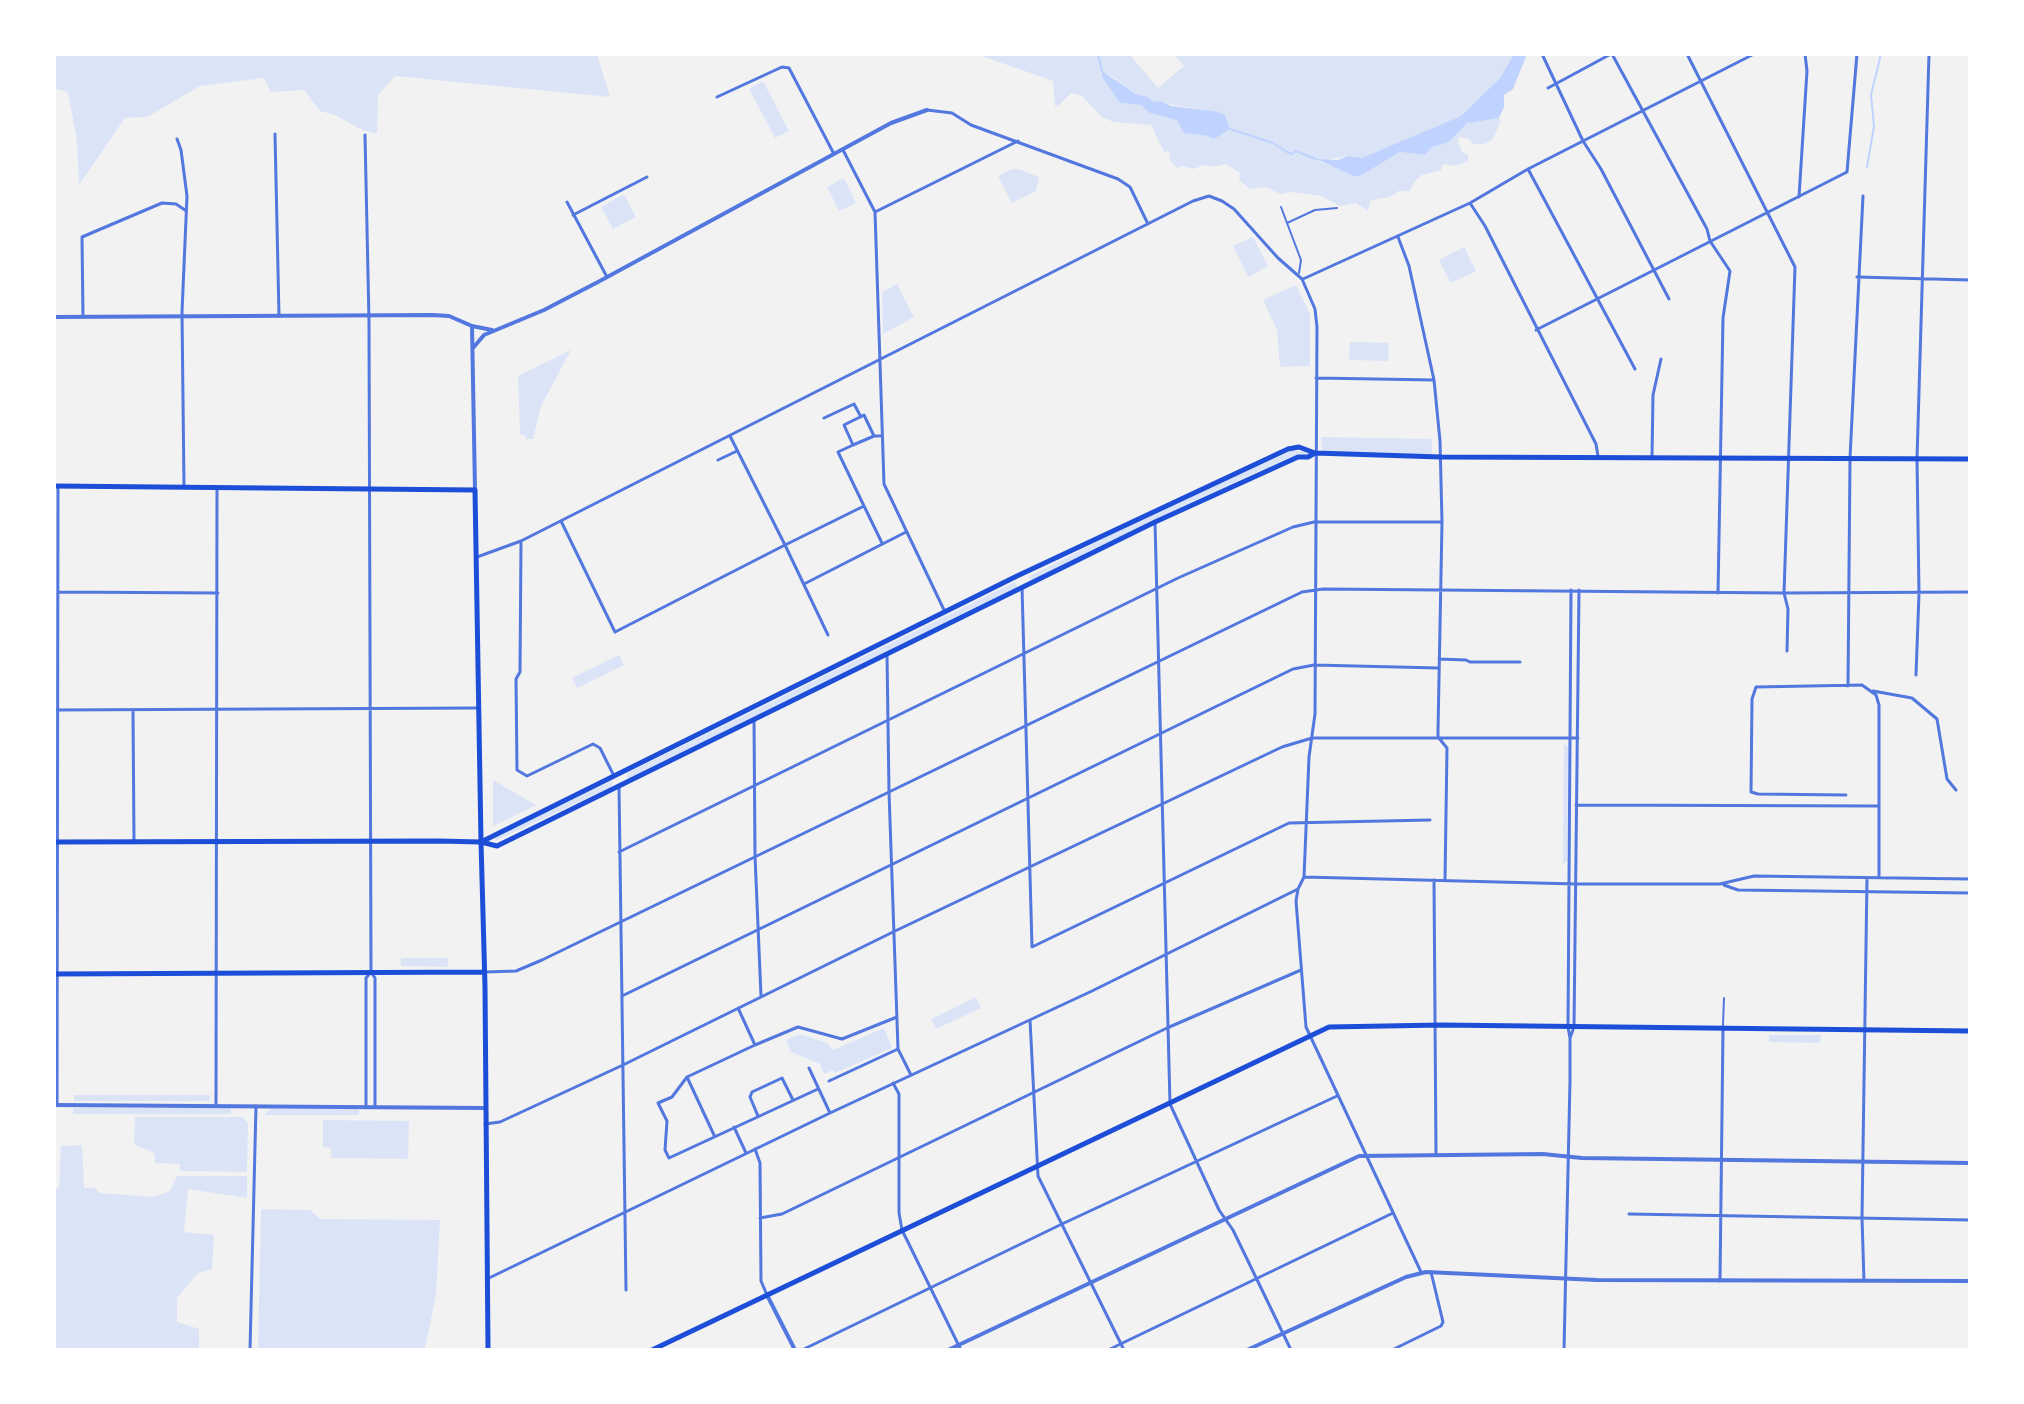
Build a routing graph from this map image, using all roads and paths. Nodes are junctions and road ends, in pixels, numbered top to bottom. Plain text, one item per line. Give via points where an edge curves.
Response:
1 (1542, 54) edge
2 (1611, 54) edge
3 (1687, 54) edge
4 (1754, 54) edge
5 (1805, 54) edge
6 (1857, 54) edge
7 (1929, 54) edge
8 (1700, 79) junction
9 (1557, 84) junction
10 (1548, 88) dead end
11 (717, 97) dead end
12 (927, 110) joint
13 (1643, 110) junction
14 (275, 134) dead end
15 (365, 135) dead end
16 (177, 139) dead end
17 (1018, 141) junction
18 (1583, 141) junction
19 (842, 149) junction
20 (834, 154) junction
21 (1528, 169) junction
22 (647, 177) dead end
23 (1863, 196) dead end
24 (1799, 197) junction
25 (567, 202) dead end
26 (1470, 203) junction
27 (1281, 207) dead end
28 (1337, 208) dead end
29 (185, 210) junction
30 (875, 212) junction
31 (1769, 212) junction
32 (573, 215) junction
33 (1286, 223) junction
34 (1148, 224) junction
35 (1398, 237) junction
36 (1710, 241) junction
37 (1652, 270) junction
38 (1298, 275) junction
39 (607, 277) junction
40 (1857, 277) junction
41 (1923, 278) junction
42 (1302, 279) junction
43 (1970, 280) edge
44 (1596, 299) junction
45 (1669, 299) dead end
46 (279, 316) junction
47 (368, 316) junction
48 (54, 317) edge
49 (83, 317) junction
50 (182, 317) junction
51 (472, 326) junction
52 (1536, 330) junction
53 (494, 331) junction
54 (473, 348) junction
55 (880, 358) junction
56 (1661, 359) dead end
57 (1635, 369) dead end
58 (1316, 378) junction
59 (1434, 380) junction
60 (861, 417) junction
61 (824, 418) dead end
62 (729, 435) junction
63 (874, 436) junction
64 (882, 436) junction
65 (853, 445) junction
66 (737, 451) junction
67 (1315, 453) junction
68 (1441, 457) junction
69 (1598, 457) junction
70 (1652, 457) junction
71 (1721, 458) junction
72 (1787, 458) junction
73 (1850, 458) junction
74 (1917, 459) junction
75 (1970, 459) edge
76 (718, 460) dead end
77 (56, 486) edge
78 (184, 487) junction
79 (217, 487) junction
80 (369, 489) junction
81 (475, 490) junction
82 (864, 506) junction
83 (561, 521) junction
84 (1155, 522) junction
85 (1314, 522) junction
86 (1442, 522) junction
87 (906, 532) junction
88 (521, 541) junction
89 (882, 543) junction
90 (785, 545) junction
91 (477, 557) junction
92 (1017, 576) junction
93 (804, 584) junction
94 (1022, 587) junction
95 (1156, 589) junction
96 (1314, 590) junction
97 (1441, 590) junction
98 (1571, 590) junction
99 (1579, 590) junction
100 (59, 592) junction
101 (1970, 592) edge
102 (218, 593) junction
103 (1718, 593) junction
104 (1784, 593) junction
105 (1850, 593) junction
106 (1919, 593) junction
107 (945, 612) junction
108 (828, 635) dead end
109 (1787, 651) dead end
110 (1025, 653) junction
111 (887, 654) junction
112 (1439, 659) junction
113 (1158, 661) junction
114 (1520, 662) dead end
115 (1314, 665) junction
116 (1438, 668) junction
117 (1916, 675) dead end
118 (1848, 686) junction
119 (1873, 691) junction
120 (369, 708) junction
121 (480, 708) junction
122 (56, 710) edge
123 (133, 710) junction
124 (217, 710) junction
125 (754, 719) junction
126 (890, 720) junction
127 (1026, 726) junction
128 (1161, 733) junction
129 (1438, 737) junction
130 (1312, 738) junction
131 (1569, 738) junction
132 (1578, 738) junction
133 (614, 776) junction
134 (619, 786) junction
135 (755, 786) junction
136 (1956, 790) dead end
137 (889, 792) junction
138 (1846, 795) dead end
139 (1027, 799) junction
140 (1162, 803) junction
141 (1576, 805) junction
142 (1879, 806) junction
143 (1430, 820) dead end
144 (1305, 822) junction
145 (55, 842) edge
146 (134, 842) junction
147 (216, 842) junction
148 (370, 842) junction
149 (481, 842) junction
150 (619, 852) junction
151 (755, 856) junction
152 (891, 865) junction
153 (1030, 868) junction
154 (1304, 877) junction
155 (1867, 878) junction
156 (1879, 879) junction
157 (1970, 879) edge
158 (1434, 880) junction
159 (1445, 880) junction
160 (1166, 882) junction
161 (1568, 884) junction
162 (1576, 884) junction
163 (1720, 884) junction
164 (1298, 889) junction
165 (1867, 891) junction
166 (1970, 893) edge
167 (620, 922) junction
168 (758, 930) junction
169 (893, 932) junction
170 (1166, 953) junction
171 (1301, 970) junction
172 (371, 972) junction
173 (485, 972) junction
174 (214, 973) junction
175 (56, 974) edge
176 (622, 996) junction
177 (761, 996) junction
178 (1724, 998) dead end
179 (738, 1008) junction
180 (898, 1017) junction
181 (1030, 1020) junction
182 (1435, 1025) junction
183 (1571, 1027) junction
184 (1167, 1028) junction
185 (1723, 1029) junction
186 (1866, 1030) junction
187 (1970, 1031) edge
188 (1309, 1035) junction
189 (755, 1045) junction
190 (898, 1049) junction
191 (623, 1065) junction
192 (809, 1068) dead end
193 (911, 1075) junction
194 (687, 1077) junction
195 (829, 1081) dead end
196 (893, 1083) junction
197 (818, 1089) junction
198 (1032, 1094) junction
199 (1339, 1095) junction
200 (793, 1100) junction
201 (216, 1104) junction
202 (1170, 1104) junction
203 (55, 1105) edge
204 (256, 1105) junction
205 (366, 1106) junction
206 (375, 1106) junction
207 (485, 1108) junction
208 (830, 1113) junction
209 (758, 1116) junction
210 (485, 1124) junction
211 (734, 1127) junction
212 (715, 1136) junction
213 (755, 1149) junction
214 (747, 1154) junction
215 (1436, 1154) junction
216 (1368, 1155) junction
217 (1569, 1155) junction
218 (898, 1158) junction
219 (1720, 1159) junction
220 (1863, 1161) junction
221 (1197, 1162) junction
222 (1970, 1163) edge
223 (1035, 1167) junction
224 (1394, 1212) junction
225 (624, 1213) junction
226 (1629, 1214) dead end
227 (1719, 1216) junction
228 (760, 1218) junction
229 (1862, 1218) junction
230 (1226, 1219) junction
231 (1970, 1220) edge
232 (1062, 1224) junction
233 (902, 1230) junction
234 (1422, 1272) junction
235 (1431, 1272) junction
236 (1256, 1278) junction
237 (487, 1279) junction
238 (1566, 1279) junction
239 (1720, 1281) junction
240 (1864, 1281) junction
241 (1970, 1281) edge
242 (1091, 1283) junction
243 (930, 1289) junction
244 (626, 1290) dead end
245 (767, 1295) junction
246 (1283, 1333) junction
247 (1122, 1344) junction
248 (959, 1347) edge
249 (250, 1350) edge
250 (488, 1350) edge
251 (652, 1350) edge
252 (795, 1350) edge
253 (802, 1350) edge
254 (948, 1350) edge
255 (1108, 1350) edge
256 (1124, 1350) edge
257 (1247, 1350) edge
258 (1291, 1350) edge
259 (1392, 1350) edge
260 (1564, 1350) edge

1 - 9 street
2 - 9 street
2 - 13 street
3 - 8 street
4 - 8 street
5 - 24 street
6 - 24 street via 1847,172
7 - 41 street
8 - 13 street
8 - 31 street
9 - 10 street
9 - 18 street
11 - 20 street via 789,68
12 - 17 street via 945,110
12 - 19 street
13 - 18 street
13 - 36 street
14 - 46 street
15 - 47 street
16 - 29 street
17 - 30 street
17 - 34 street via 1118,179 1130,187
18 - 21 street
18 - 37 street
19 - 20 street
19 - 30 street
20 - 39 street
21 - 26 street
21 - 44 street
22 - 32 street
23 - 40 street
24 - 31 street
25 - 32 street
26 - 35 street
26 - 52 street
27 - 33 lane
28 - 33 lane via 1315,210
29 - 49 street via 162,203 82,237
29 - 50 street
30 - 55 street
31 - 36 street
31 - 72 street via 1796,275
32 - 39 street
33 - 38 lane via 1301,260
34 - 38 street via 1209,196 1244,219
34 - 55 street
35 - 42 street
35 - 59 street
36 - 37 street
36 - 71 street via 1731,276 1723,318
37 - 44 street
37 - 45 street
38 - 42 street
39 - 53 street
40 - 41 street
40 - 73 street
41 - 43 street
41 - 74 street
42 - 58 street via 1316,316
44 - 52 street
44 - 57 street
46 - 47 street
46 - 50 street
47 - 51 street via 449,316
47 - 80 street
48 - 49 street
49 - 50 street
50 - 78 street
51 - 53 street
51 - 54 street
52 - 69 street
53 - 54 street
54 - 81 street
55 - 62 street
55 - 64 street
56 - 70 street via 1653,395
58 - 59 street
58 - 67 street
59 - 68 street
60 - 61 street via 854,404
60 - 63 street
60 - 65 street via 844,425
62 - 66 street
62 - 83 street
63 - 64 street
63 - 65 street
64 - 87 street via 884,484
65 - 82 street via 838,452
66 - 76 street
66 - 90 street
67 - 68 main road
67 - 84 main road
67 - 85 street
67 - 92 main road via 1288,449
68 - 69 main road
68 - 86 street
69 - 70 main road
70 - 71 main road
71 - 72 main road
71 - 103 street
72 - 73 main road
72 - 104 street
73 - 74 main road
73 - 105 street
74 - 75 main road
74 - 106 street
77 - 78 main road
77 - 100 street
78 - 79 main road
79 - 80 main road
79 - 102 street
80 - 81 main road
80 - 120 street
81 - 91 main road
82 - 89 street
82 - 90 street
83 - 88 street
83 - 90 street via 615,632
84 - 94 main road
84 - 95 street
85 - 86 street
85 - 95 street
85 - 96 street
86 - 97 street
87 - 89 street
87 - 107 street
88 - 91 street
88 - 133 street via 517,770 527,776 593,744
89 - 93 street
90 - 93 street
91 - 121 main road
92 - 94 main road
92 - 107 main road
93 - 108 street
94 - 110 street
94 - 111 main road
95 - 110 street
95 - 113 street
96 - 97 street
96 - 113 street
96 - 115 street
97 - 98 street
97 - 112 street
98 - 99 street
98 - 131 street
99 - 103 street
99 - 132 street
100 - 102 street
100 - 122 street
101 - 106 street
102 - 124 street
103 - 104 street
104 - 105 street
104 - 109 street
105 - 106 street
105 - 118 street
106 - 117 street
107 - 133 main road
110 - 126 street
110 - 127 street
111 - 125 main road
111 - 126 street
112 - 114 street
112 - 116 street
113 - 127 street
113 - 128 street
115 - 116 street
115 - 128 street via 1284,673
115 - 130 street
116 - 129 street
118 - 119 street
118 - 138 street via 1756,687 1750,785 1758,794
119 - 136 street via 1912,698 1937,719 1947,779
119 - 142 street via 1879,705
120 - 121 street
120 - 124 street
120 - 148 street
121 - 149 main road
122 - 123 street
122 - 145 street
123 - 124 street
123 - 146 street
124 - 147 street
125 - 134 main road
125 - 135 street
126 - 135 street
126 - 137 street
127 - 137 street
127 - 139 street
128 - 139 street
128 - 140 street
129 - 130 street
129 - 131 street
129 - 159 street via 1447,748
130 - 140 street
130 - 144 street
131 - 132 street
131 - 161 street
132 - 141 street
133 - 134 main road
133 - 149 main road
134 - 149 main road via 497,846
134 - 150 street
135 - 150 street
135 - 151 street
137 - 151 street
137 - 152 street
139 - 152 street
139 - 153 street
140 - 153 street
140 - 160 street
141 - 142 street
141 - 162 street
142 - 156 street
143 - 144 street
144 - 154 street
144 - 160 street via 1289,823
145 - 146 main road
145 - 175 street
146 - 147 main road
147 - 148 main road
147 - 174 street
148 - 149 main road
148 - 172 street
149 - 173 main road
150 - 167 street
151 - 167 street
151 - 168 street
152 - 168 street
152 - 169 street
153 - 160 street via 1032,947
153 - 169 street
154 - 158 street
154 - 164 street
155 - 156 street
155 - 163 street via 1754,876
155 - 165 street
156 - 157 street
158 - 159 street
158 - 182 street
159 - 161 street
160 - 170 street
161 - 162 street
161 - 183 street
162 - 163 street
162 - 183 street
163 - 165 street via 1738,890
164 - 170 street
164 - 171 street
165 - 166 street
165 - 186 street
167 - 173 street via 516,971
167 - 176 street
168 - 176 street
168 - 177 street
169 - 177 street
169 - 180 street
170 - 181 street
170 - 184 street
171 - 184 street
171 - 188 street
172 - 173 main road
172 - 174 main road
172 - 205 street via 366,978
172 - 206 street
173 - 207 main road
174 - 175 main road
174 - 201 street
175 - 203 street
176 - 191 street
177 - 179 street
178 - 185 lane
179 - 189 street
179 - 191 street
180 - 189 street via 842,1039 798,1027
180 - 190 street
181 - 193 street
181 - 198 street
182 - 183 main road
182 - 188 main road via 1337,1026
182 - 215 street
183 - 185 main road
183 - 217 street
184 - 198 street
184 - 202 street
185 - 186 main road
185 - 219 street
186 - 187 main road
186 - 220 street
188 - 199 street
188 - 202 main road
189 - 194 street
190 - 193 street
190 - 195 street
191 - 210 street via 500,1122
191 - 225 street
192 - 197 street
193 - 196 street
194 - 212 street
194 - 212 street via 672,1097 658,1103 667,1121 665,1150 669,1158
196 - 208 street
196 - 218 street via 899,1094
197 - 200 street
197 - 208 street
198 - 218 street
198 - 223 street
199 - 216 street
199 - 221 street
200 - 209 street
200 - 209 street via 782,1078 752,1092
201 - 203 street
201 - 204 street
202 - 221 street
202 - 223 main road
204 - 205 street
204 - 249 street
205 - 206 street
206 - 207 street
207 - 210 main road
208 - 213 street
209 - 211 street
210 - 237 main road
211 - 212 street
211 - 214 street
213 - 214 street
213 - 228 street
214 - 225 street
215 - 216 street
215 - 217 street
216 - 224 street
216 - 230 street
217 - 219 street
217 - 238 street
218 - 228 street via 782,1214
218 - 233 street
219 - 220 street
219 - 227 street
220 - 222 street
220 - 229 street
221 - 230 street
221 - 232 street
223 - 232 street
223 - 233 main road
224 - 234 street
224 - 236 street
225 - 237 street
225 - 244 street
226 - 227 street
227 - 229 street
227 - 239 street
228 - 245 street via 761,1281
229 - 231 street
229 - 240 street
230 - 236 street
230 - 242 street
232 - 242 street
232 - 243 street
233 - 243 street
233 - 245 main road
234 - 235 street
234 - 246 street
235 - 238 street
235 - 259 street via 1444,1319 1441,1326
236 - 246 street
236 - 247 street
237 - 250 main road
238 - 239 street
238 - 260 street
239 - 240 street
240 - 241 street
242 - 247 street
242 - 248 street
243 - 248 street
243 - 253 street
245 - 251 main road
245 - 252 street
246 - 257 street
246 - 258 street
247 - 255 street
247 - 256 street
248 - 254 street

